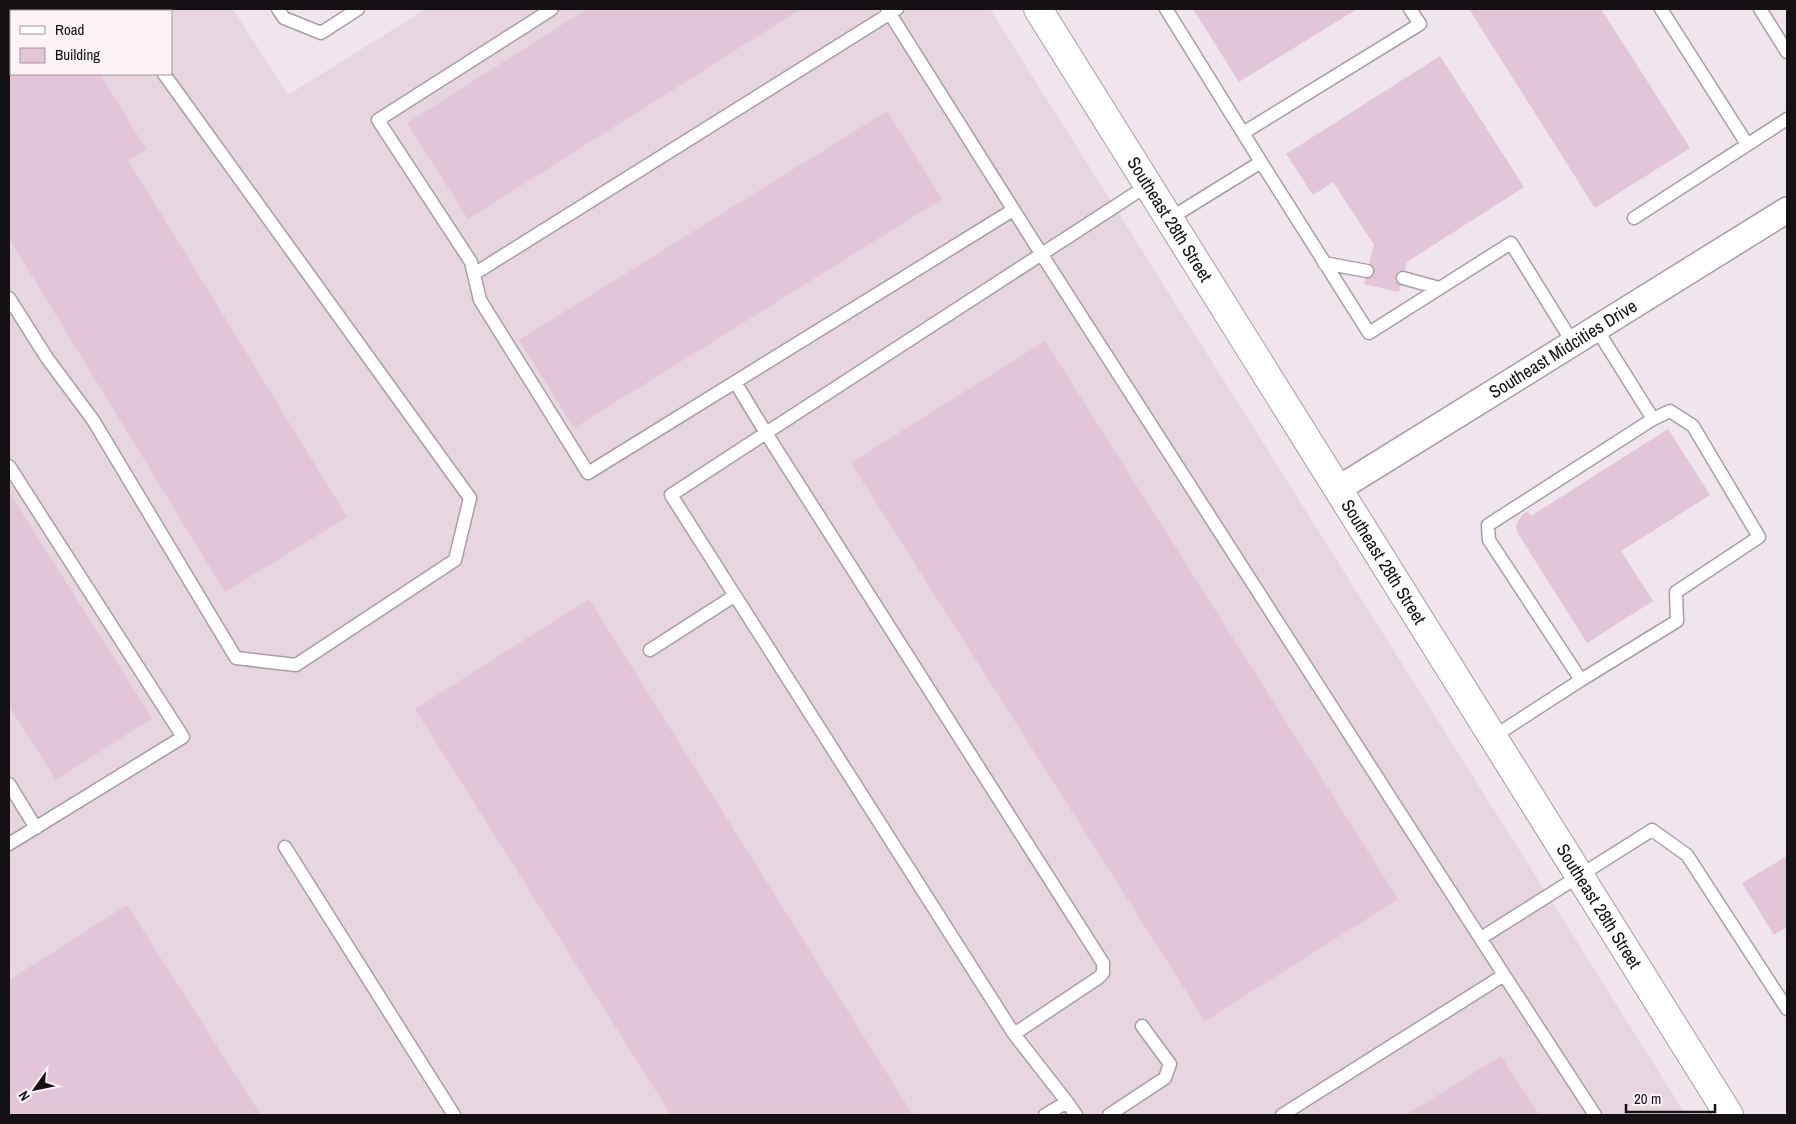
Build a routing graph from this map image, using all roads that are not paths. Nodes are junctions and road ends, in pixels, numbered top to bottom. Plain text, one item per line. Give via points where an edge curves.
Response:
1 (278, 9) edge
2 (358, 9) edge
3 (552, 9) edge
4 (1038, 9) edge
5 (1166, 9) edge
6 (1410, 9) edge
7 (1661, 9) edge
8 (1760, 9) edge
9 (891, 10) edge
10 (1787, 52) edge
11 (165, 75) edge
12 (1787, 120) edge
13 (1243, 133) junction
14 (1747, 144) junction
15 (1261, 162) junction
16 (1148, 185) junction
17 (1013, 210) junction
18 (1787, 210) edge
19 (1634, 218) dead end
20 (1169, 219) junction
21 (1042, 255) junction
22 (1324, 262) junction
23 (1367, 271) dead end
24 (474, 274) junction
25 (1403, 278) dead end
26 (1439, 288) junction
27 (9, 298) edge
28 (1596, 328) junction
29 (1573, 342) junction
30 (735, 382) junction
31 (1653, 419) junction
32 (766, 433) junction
33 (9, 466) edge
34 (1338, 489) junction
35 (734, 596) junction
36 (650, 650) dead end
37 (1581, 680) junction
38 (1493, 737) junction
39 (9, 784) edge
40 (36, 828) junction
41 (9, 844) edge
42 (285, 847) dead end
43 (1579, 875) junction
44 (1481, 938) junction
45 (1504, 975) junction
46 (1785, 1001) edge
47 (1142, 1026) dead end
48 (1014, 1034) junction
49 (1067, 1102) junction
50 (454, 1115) edge
51 (1046, 1115) edge
52 (1076, 1115) edge
53 (1109, 1115) edge
54 (1282, 1115) edge
55 (1595, 1115) edge
56 (1729, 1115) edge

1 - 2 lane via 284,18 321,33
3 - 24 lane via 378,120 471,262
4 - 16 main road, Southeast 28th Street
5 - 13 lane
6 - 13 lane via 1420,24
7 - 14 lane
8 - 10 lane
9 - 17 lane
9 - 24 lane
11 - 27 lane via 470,498 455,560 296,665 236,658 92,420
12 - 14 lane
13 - 15 lane
14 - 19 lane
15 - 20 lane
15 - 22 lane
16 - 20 main road, Southeast 28th Street
16 - 21 lane
17 - 21 lane
17 - 30 lane
18 - 28 street, Southeast Midcities Drive
20 - 34 main road, Southeast 28th Street
21 - 32 lane
21 - 44 lane
22 - 23 lane
22 - 26 lane via 1369,333
24 - 30 lane via 480,300 588,473
25 - 26 lane
26 - 29 lane via 1511,243
28 - 29 street, Southeast Midcities Drive
28 - 31 lane
29 - 34 street, Southeast Midcities Drive
30 - 32 lane
31 - 37 lane via 1488,525 1489,540
31 - 37 lane via 1670,411 1693,426 1759,537 1676,592 1677,621
32 - 35 lane via 671,495
32 - 48 lane via 1103,963 1103,972 1098,978
33 - 40 lane via 183,736
34 - 38 main road, Southeast 28th Street
35 - 36 lane
35 - 48 lane
37 - 38 lane
38 - 43 main road, Southeast 28th Street
39 - 40 lane
40 - 41 lane
42 - 50 lane
43 - 44 lane
43 - 46 lane via 1652,830 1688,855
43 - 56 main road, Southeast 28th Street
44 - 45 lane
45 - 54 lane
45 - 55 lane
47 - 53 lane via 1170,1064 1169,1071 1165,1078
48 - 49 lane
49 - 51 lane
49 - 52 lane

